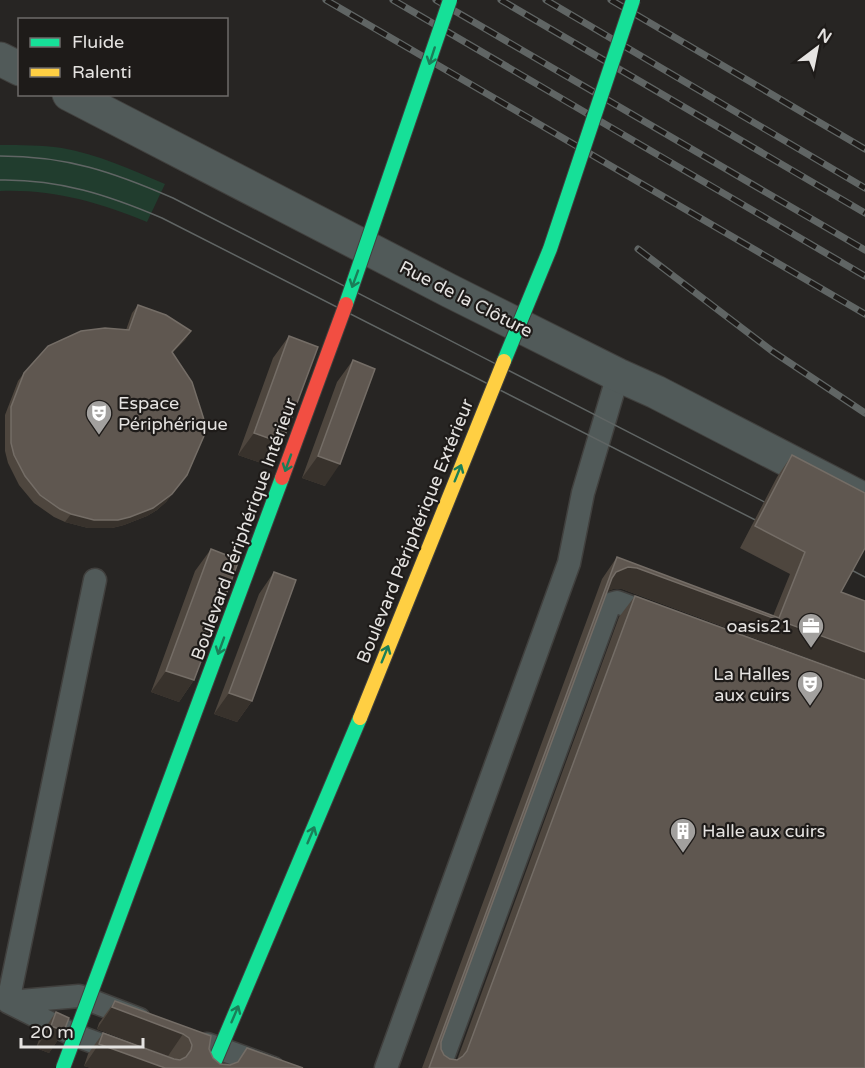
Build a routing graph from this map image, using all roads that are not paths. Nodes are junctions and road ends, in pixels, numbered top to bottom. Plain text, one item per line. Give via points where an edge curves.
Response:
1 (450, 0) edge
2 (633, 0) edge
3 (0, 59) edge
4 (18, 68) edge
5 (73, 96) edge
6 (618, 375) junction
7 (865, 500) edge
8 (95, 580) dead end
9 (674, 623) edge
10 (4, 1007) edge
11 (154, 1024) edge
12 (187, 1036) edge
13 (63, 1068) edge
14 (164, 1068) edge
15 (212, 1068) edge
16 (273, 1068) edge
17 (386, 1068) edge
18 (439, 1068) edge

1 -> 13 highway, Boulevard Périphérique Intérieur, bridge via 384,198
15 -> 2 highway, Boulevard Périphérique Extérieur, bridge via 335,778 550,249
3 - 4 street
5 - 6 street, Rue de la Clôture
6 - 7 street, Rue de la Clôture
6 - 17 lane via 583,493 569,562
8 - 10 lane
9 - 18 lane via 617,602 610,604
10 - 11 lane via 79,996
10 - 14 lane
12 - 16 lane

